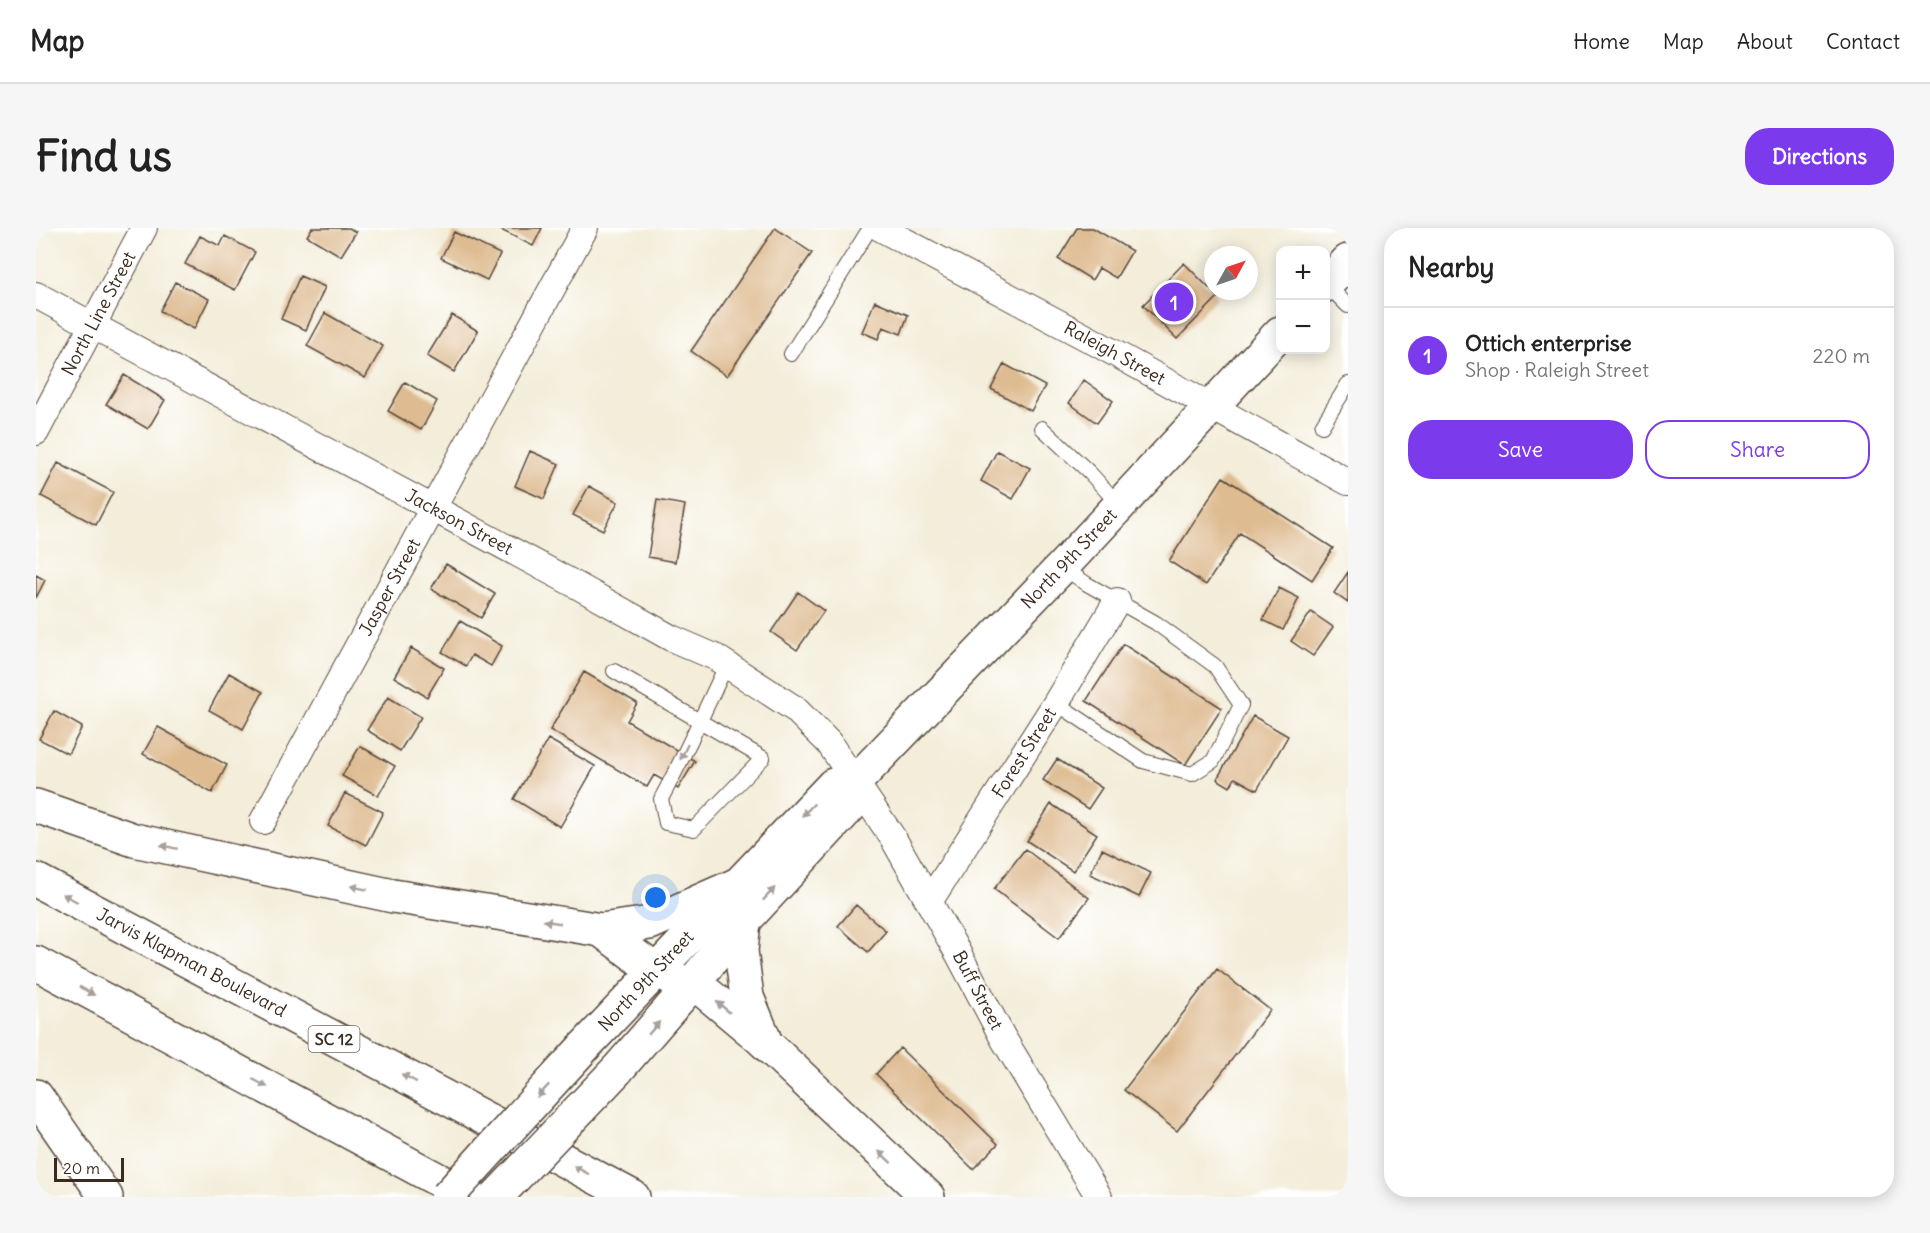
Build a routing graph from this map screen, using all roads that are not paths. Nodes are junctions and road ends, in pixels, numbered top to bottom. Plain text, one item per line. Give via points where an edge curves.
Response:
1 (144, 228) edge
2 (585, 228) edge
3 (870, 228) edge
4 (880, 228) edge
5 (36, 295) edge
6 (92, 326) junction
7 (1276, 338) edge
8 (791, 354) dead end
9 (1348, 384) edge
10 (1212, 406) junction
11 (1322, 426) dead end
12 (1042, 428) dead end
13 (36, 432) edge
14 (1348, 482) edge
15 (1119, 505) junction
16 (434, 508) junction
17 (1062, 567) junction
18 (1117, 601) junction
19 (727, 664) junction
20 (614, 671) dead end
21 (1056, 703) junction
22 (700, 721) junction
23 (856, 781) junction
24 (36, 806) edge
25 (263, 821) dead end
26 (36, 880) edge
27 (736, 885) junction
28 (929, 902) junction
29 (744, 921) junction
30 (601, 930) junction
31 (36, 963) edge
32 (656, 971) junction
33 (690, 986) junction
34 (767, 1045) junction
35 (36, 1096) edge
36 (106, 1197) edge
37 (447, 1197) edge
38 (470, 1197) edge
39 (496, 1197) edge
40 (633, 1197) edge
41 (928, 1197) edge
42 (1099, 1197) edge

1 - 6 street, North Line Street
2 - 16 street, Jasper Street
3 - 8 lane
4 - 10 street, Raleigh Street
5 - 6 street, Jackson Street
6 - 13 street, North Line Street
6 - 16 street, Jackson Street
7 - 10 main road, North 9th Street
9 - 11 lane
10 - 14 street, Raleigh Street
10 - 15 main road, North 9th Street
12 - 15 lane
15 - 17 main road, North 9th Street
16 - 19 street, Jackson Street via 671,638
16 - 25 street, Jasper Street
17 - 18 lane
17 - 23 main road, North 9th Street
18 - 21 street, Forest Street
18 - 21 lane via 1156,623 1215,666 1241,705 1213,761 1192,774 1143,761
19 - 22 lane
19 - 23 street, Jackson Street via 813,725
20 - 22 lane
21 - 28 street, Forest Street
22 -> 22 lane via 661,799 666,823 693,829 763,758
23 -> 27 main road, North 9th Street via 833,785
23 - 28 street, Buff Street
29 -> 23 main road, North 9th Street via 856,800
30 -> 24 main road via 393,896 145,842
40 -> 26 main road, Jarvis Klapman Boulevard / SC 12
27 - 30 main road via 650,923
27 - 32 main road, North 9th Street
28 - 42 street, Buff Street via 1003,1038
29 - 33 main road, North 9th Street
29 - 34 main road via 741,951 747,997
30 - 32 main road
31 -> 38 main road
32 - 33 main road
32 -> 37 main road, North 9th Street, bridge
34 -> 33 main road via 704,991
39 -> 33 main road, North 9th Street, bridge via 617,1070
41 -> 34 main road
35 - 36 main road

